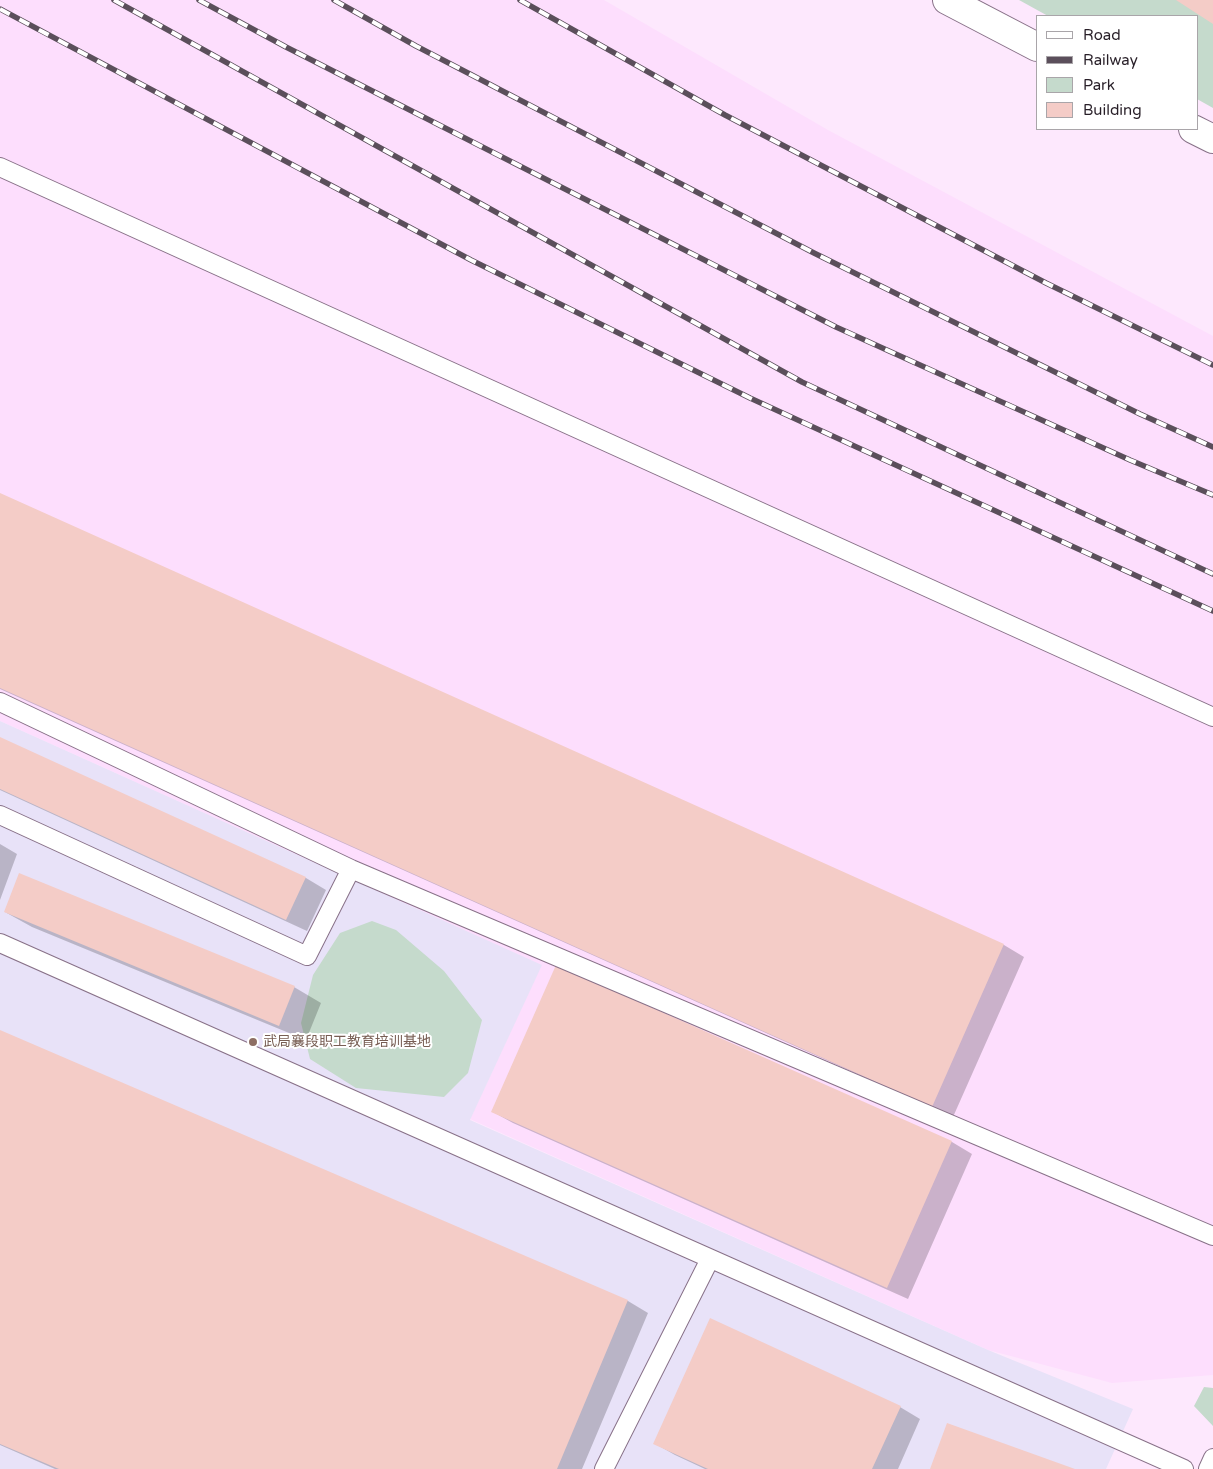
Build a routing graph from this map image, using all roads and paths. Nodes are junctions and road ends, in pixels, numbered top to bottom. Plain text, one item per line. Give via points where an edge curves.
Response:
1 (947, 0) edge
2 (1036, 46) edge
3 (1195, 130) edge
4 (1213, 139) edge
5 (0, 167) edge
6 (0, 702) edge
7 (1213, 717) edge
8 (0, 815) edge
9 (350, 869) junction
10 (0, 943) edge
11 (1213, 1236) edge
12 (710, 1260) junction
13 (1213, 1458) edge
14 (1176, 1467) edge
15 (604, 1469) edge
16 (1208, 1469) edge

1 - 2 street
3 - 4 street
5 - 7 lane
6 - 9 lane
8 - 9 lane via 307,956
9 - 11 lane
10 - 12 lane
12 - 14 lane
12 - 15 lane
13 - 16 lane

